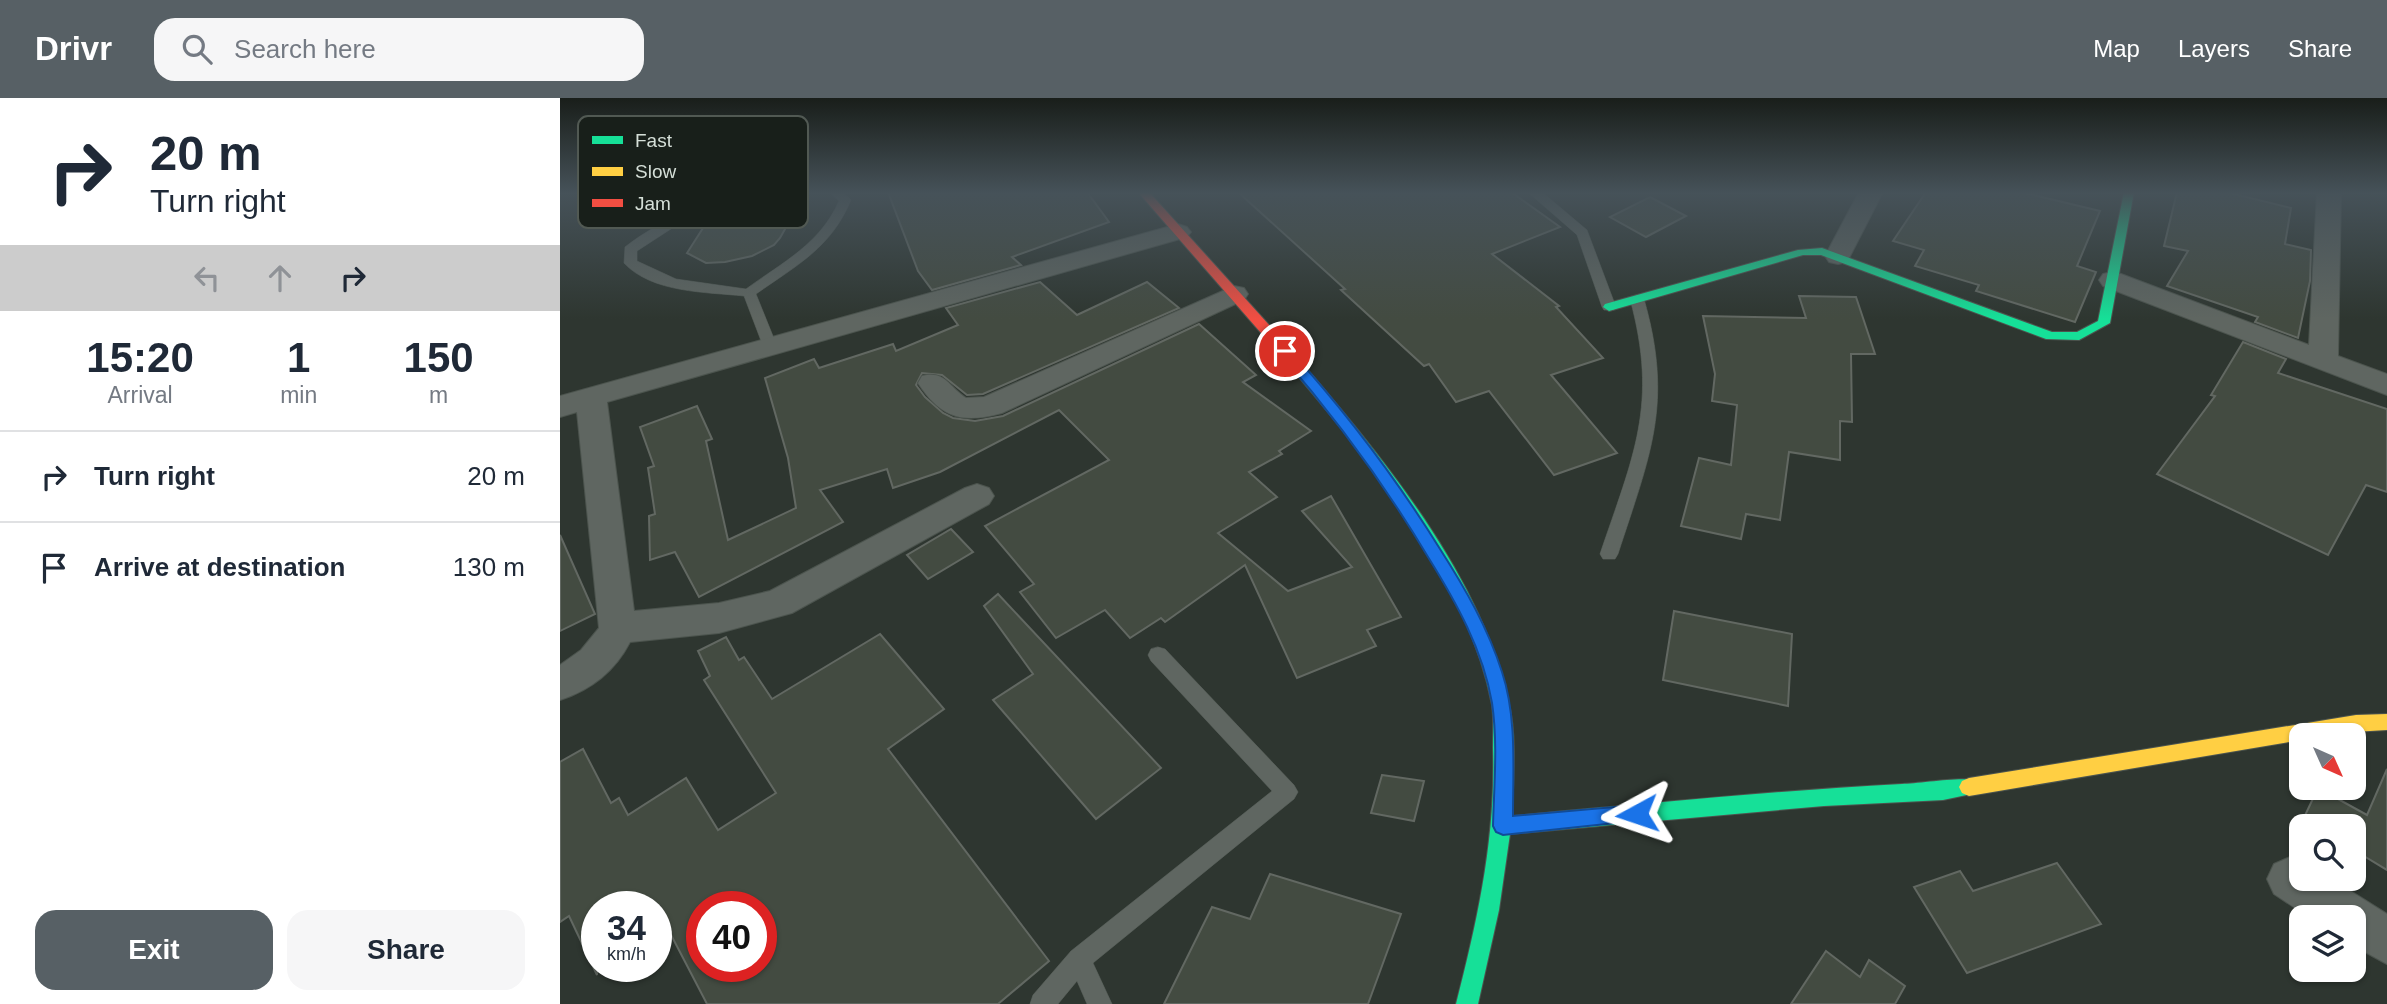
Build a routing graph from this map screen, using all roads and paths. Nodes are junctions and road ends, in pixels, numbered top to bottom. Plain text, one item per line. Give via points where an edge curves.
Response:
1 (652, 234) edge
2 (825, 234) edge
3 (1170, 234) edge
4 (1180, 234) edge
5 (1583, 234) edge
6 (1849, 234) edge
7 (2121, 234) edge
8 (2327, 234) edge
9 (1838, 256) junction
10 (2112, 280) junction
11 (749, 293) junction
12 (1234, 294) junction
13 (1637, 299) junction
14 (1609, 307) joint
15 (770, 346) junction
16 (2323, 359) junction
17 (933, 383) dead end
18 (2387, 385) edge
19 (575, 402) edge
20 (977, 496) dead end
21 (1609, 554) dead end
22 (618, 628) junction
23 (1158, 655) dead end
24 (560, 684) edge
25 (2387, 722) edge
26 (1503, 826) junction
27 (2310, 891) edge
28 (2332, 905) edge
29 (2366, 927) edge
30 (2387, 941) edge
31 (1079, 959) junction
32 (1042, 1004) edge
33 (1100, 1004) edge
34 (1467, 1004) edge

1 - 11 lane via 630,250 631,263 646,275 673,284
2 - 11 lane
3 - 15 street
4 - 12 street
5 - 14 lane
6 - 9 street
7 - 10 street
8 - 16 street
9 - 10 street via 2051,336 2073,339 2104,323
9 - 13 street via 1802,252
10 - 16 street
11 - 15 lane
12 - 17 street via 990,406 969,411 953,407
12 - 26 street via 1319,390 1385,477 1466,604 1494,673 1501,705
13 - 14 street
13 - 21 lane via 1650,347 1648,426
15 - 19 street
16 - 18 street
19 - 22 street
20 - 22 street via 779,603 719,618
22 - 24 street via 609,649
23 - 31 lane via 1287,792
25 - 26 street via 2356,723 1943,791
26 - 34 street via 1493,905
27 - 28 street
29 - 30 street
31 - 32 lane
31 - 33 lane

